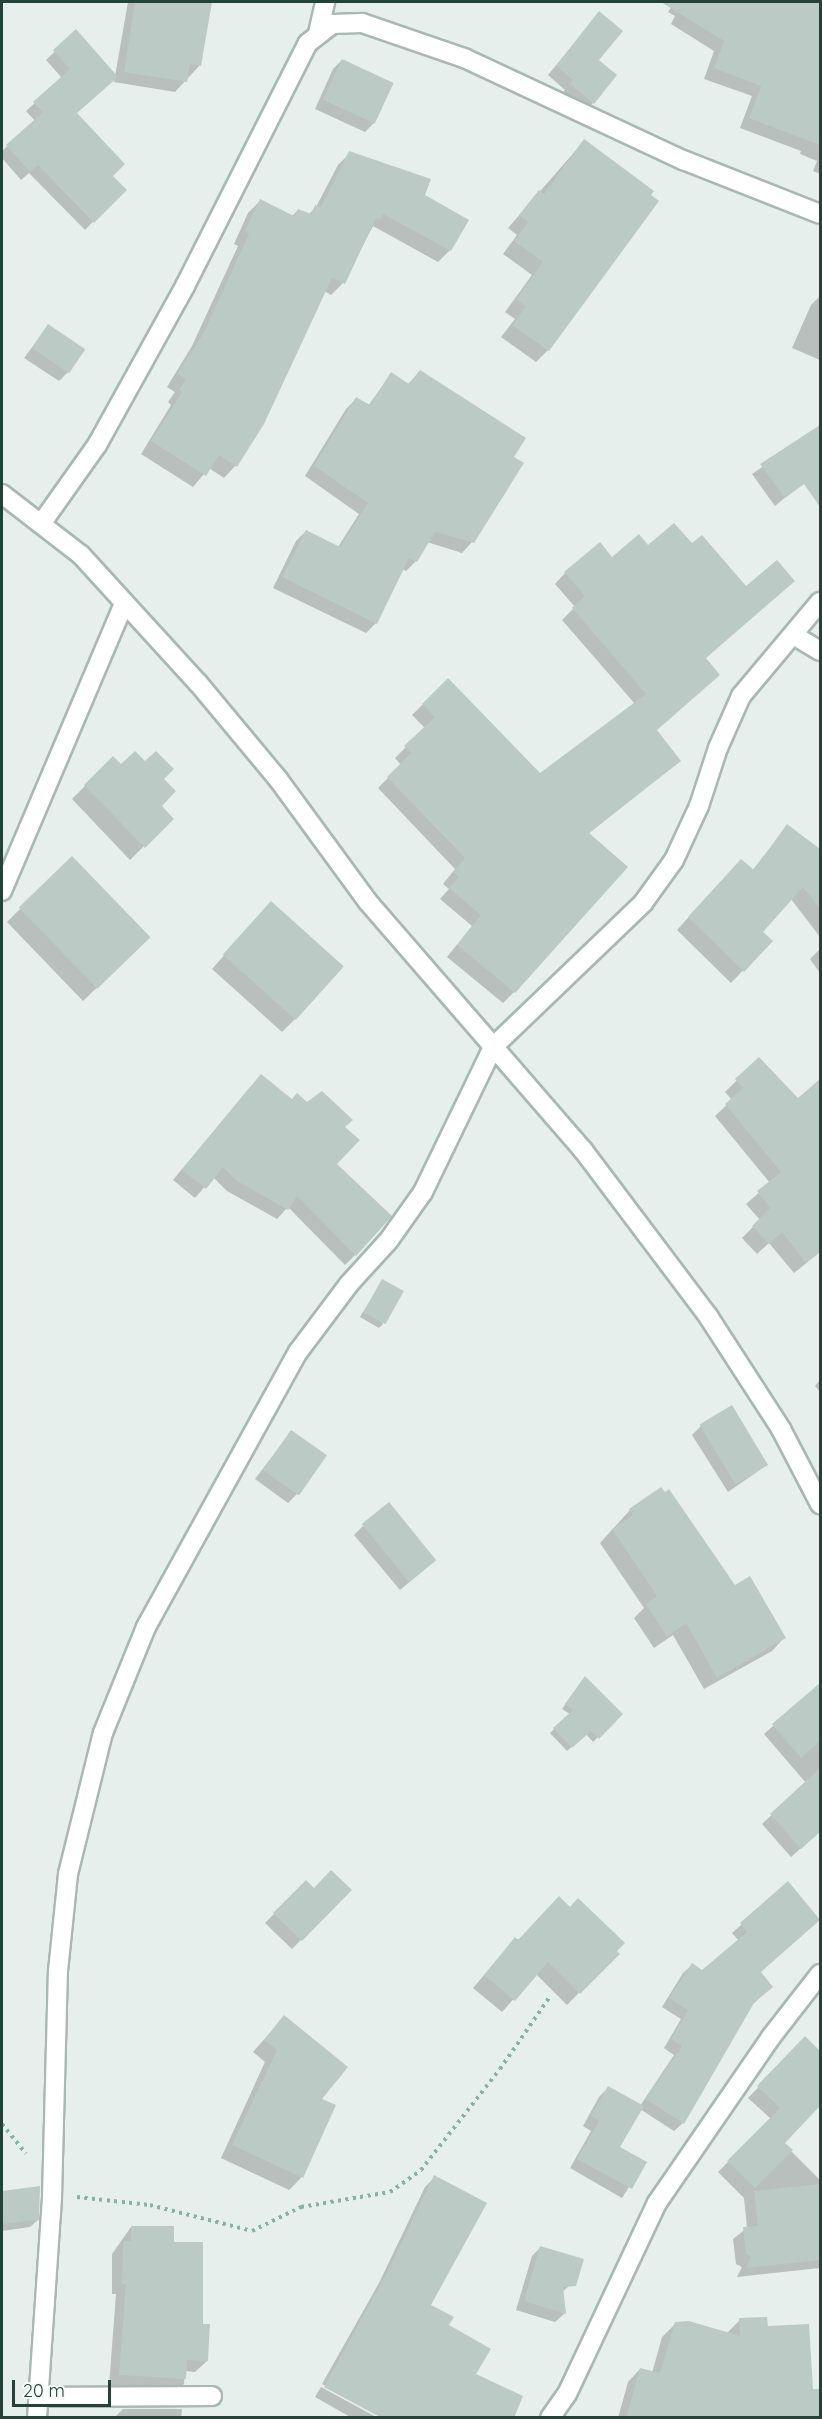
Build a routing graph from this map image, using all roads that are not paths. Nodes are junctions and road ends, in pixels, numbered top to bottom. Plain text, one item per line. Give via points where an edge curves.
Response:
1 (325, 2) edge
2 (318, 33) junction
3 (820, 214) edge
4 (2, 494) edge
5 (41, 524) junction
6 (820, 603) edge
7 (124, 604) junction
8 (795, 636) junction
9 (820, 651) edge
10 (2, 891) edge
11 (493, 1047) junction
12 (820, 1504) edge
13 (820, 1974) edge
14 (212, 2396) dead end
15 (39, 2397) junction
16 (37, 2418) edge
17 (550, 2418) edge

1 - 2 street
2 - 3 street via 339,22 362,23 464,57 682,160
2 - 5 street via 308,44 185,286 98,445
4 - 5 street
5 - 7 street via 81,555
6 - 8 street
7 - 10 street
7 - 11 street via 278,778 368,902
8 - 9 street
8 - 11 street via 741,696 674,860 643,903
11 - 12 street via 583,1150 683,1281 781,1429
11 - 15 street via 423,1192 298,1352 209,1508 146,1627 103,1733 86,1793 58,1971 52,2197
13 - 17 street via 771,2037 657,2203 567,2394
14 - 15 street
15 - 16 street

